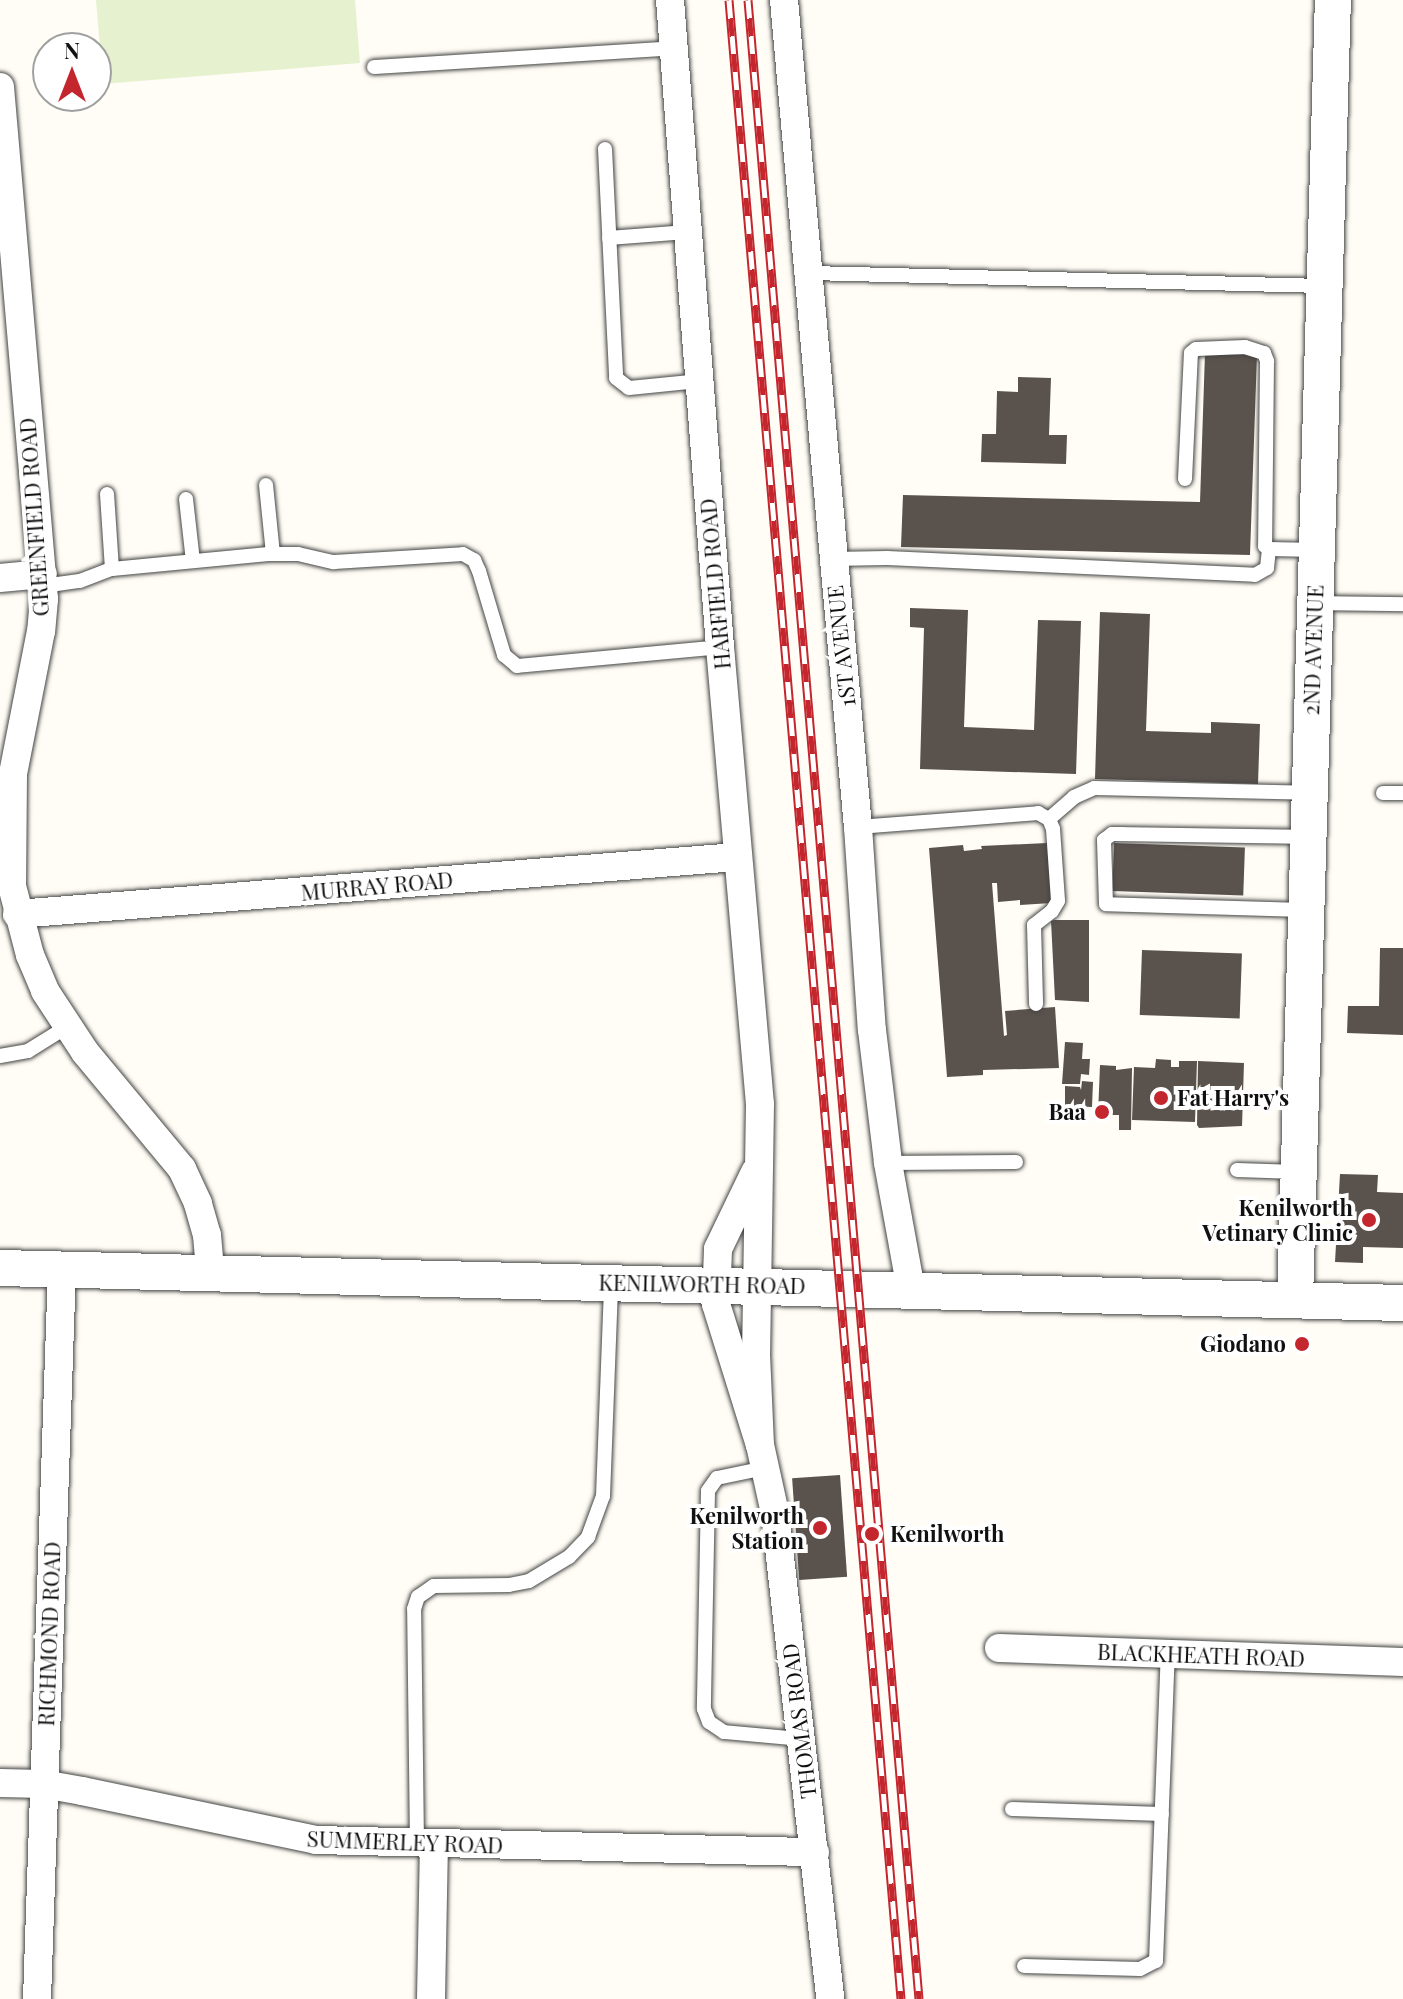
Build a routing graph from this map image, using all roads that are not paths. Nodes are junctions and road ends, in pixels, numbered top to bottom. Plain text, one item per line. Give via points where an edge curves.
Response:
1 (670, 0) edge
2 (784, 0) edge
3 (1333, 0) edge
4 (674, 48) junction
5 (374, 67) dead end
6 (0, 87) edge
7 (2, 142) edge
8 (605, 149) dead end
9 (687, 232) junction
10 (609, 238) junction
11 (810, 273) junction
12 (1324, 286) junction
13 (699, 381) junction
14 (1185, 479) dead end
15 (266, 485) dead end
16 (107, 494) dead end
17 (186, 499) dead end
18 (1269, 549) junction
19 (1316, 550) junction
20 (273, 554) junction
21 (832, 559) junction
22 (193, 561) junction
23 (112, 569) junction
24 (0, 578) edge
25 (43, 580) junction
26 (1315, 603) junction
27 (1403, 604) edge
28 (720, 647) junction
29 (1308, 793) junction
30 (1383, 793) dead end
31 (1403, 793) edge
32 (1049, 819) junction
33 (858, 827) junction
34 (1308, 837) junction
35 (737, 857) junction
36 (1305, 910) junction
37 (17, 914) junction
38 (1036, 1004) dead end
39 (68, 1026) junction
40 (0, 1056) edge
41 (1016, 1162) dead end
42 (888, 1163) junction
43 (758, 1167) junction
44 (1237, 1170) dead end
45 (1297, 1172) junction
46 (0, 1268) edge
47 (62, 1269) junction
48 (210, 1271) junction
49 (611, 1282) junction
50 (714, 1284) junction
51 (757, 1285) junction
52 (911, 1289) junction
53 (1295, 1300) junction
54 (1403, 1303) edge
55 (763, 1456) junction
56 (999, 1648) dead end
57 (1168, 1653) junction
58 (1403, 1662) edge
59 (801, 1739) junction
60 (0, 1783) edge
61 (43, 1784) junction
62 (1012, 1809) dead end
63 (1162, 1814) junction
64 (426, 1845) junction
65 (815, 1852) junction
66 (1024, 1966) dead end
67 (37, 1999) edge
68 (431, 1999) edge
69 (830, 1999) edge

1 - 4 street, HARFIELD ROAD
2 - 11 street, 1ST AVENUE
3 - 12 street, 2ND AVENUE
4 - 5 lane
4 - 9 street, HARFIELD ROAD
6 - 7 street, GREENFIELD ROAD
7 - 25 street, GREENFIELD ROAD
8 - 10 lane
9 - 10 lane
9 - 13 street, HARFIELD ROAD
10 - 13 lane via 616,378 629,388
11 - 12 lane
11 - 21 street, 1ST AVENUE
12 - 19 street, 2ND AVENUE
13 - 28 street, HARFIELD ROAD
14 - 18 lane via 1191,353 1245,347 1264,353 1264,543
15 - 20 lane
16 - 23 lane
17 - 22 lane
18 - 19 lane
18 - 21 lane via 1267,568 1255,575
19 - 26 street, 2ND AVENUE
20 - 22 lane
20 - 28 lane via 334,562 468,555 479,571 504,655 517,666
21 - 33 street, 1ST AVENUE
22 - 23 lane
23 - 25 lane via 80,581
24 - 25 street
25 - 37 street, GREENFIELD ROAD via 41,631 12,786 10,857
26 - 27 lane
26 - 29 street, 2ND AVENUE
28 - 35 street, HARFIELD ROAD
29 - 32 lane via 1094,788
29 - 34 street, 2ND AVENUE
30 - 31 lane
32 - 33 lane via 1038,813
32 - 38 lane via 1058,901 1034,925
33 - 42 street, 1ST AVENUE via 872,1030
34 - 36 street, 2ND AVENUE
34 - 36 lane via 1112,834 1104,840 1106,904
35 - 37 street, MURRAY ROAD
35 - 43 street, HARFIELD ROAD via 760,1104
36 - 45 street, 2ND AVENUE
37 - 39 street, GREENFIELD ROAD via 45,991
39 - 40 lane via 28,1051
39 - 48 street, GREENFIELD ROAD via 182,1169 207,1235
41 - 42 lane
42 - 52 street, 1ST AVENUE
43 - 50 street, HARFIELD ROAD via 718,1249
43 - 51 street, HARFIELD ROAD
44 - 45 lane
45 - 53 street, 2ND AVENUE
46 - 47 street, KENILWORTH ROAD
47 - 48 street, KENILWORTH ROAD
47 - 61 street, RICHMOND ROAD
48 - 49 street, KENILWORTH ROAD
49 - 50 street, KENILWORTH ROAD
49 - 64 lane via 603,1496 588,1537 569,1557 529,1581 434,1586 418,1597 414,1609
50 - 51 street, KENILWORTH ROAD
50 - 55 street, THOMAS ROAD via 731,1362
51 - 52 street, KENILWORTH ROAD
51 - 55 street, THOMAS ROAD
52 - 53 street, KENILWORTH ROAD
53 - 54 street, KENILWORTH ROAD
55 - 59 street, THOMAS ROAD via 775,1513
55 - 59 lane via 717,1478 708,1491 704,1709 709,1722 724,1732
56 - 57 street, BLACKHEATH ROAD
57 - 58 street, BLACKHEATH ROAD
57 - 63 lane
59 - 65 street, THOMAS ROAD
60 - 61 street, SUMMERLEY ROAD
61 - 64 street, SUMMERLEY ROAD via 271,1833
61 - 67 street, RICHMOND ROAD
62 - 63 lane
63 - 66 lane via 1156,1961 1140,1969
64 - 65 street, SUMMERLEY ROAD
64 - 68 street
65 - 69 street, THOMAS ROAD

